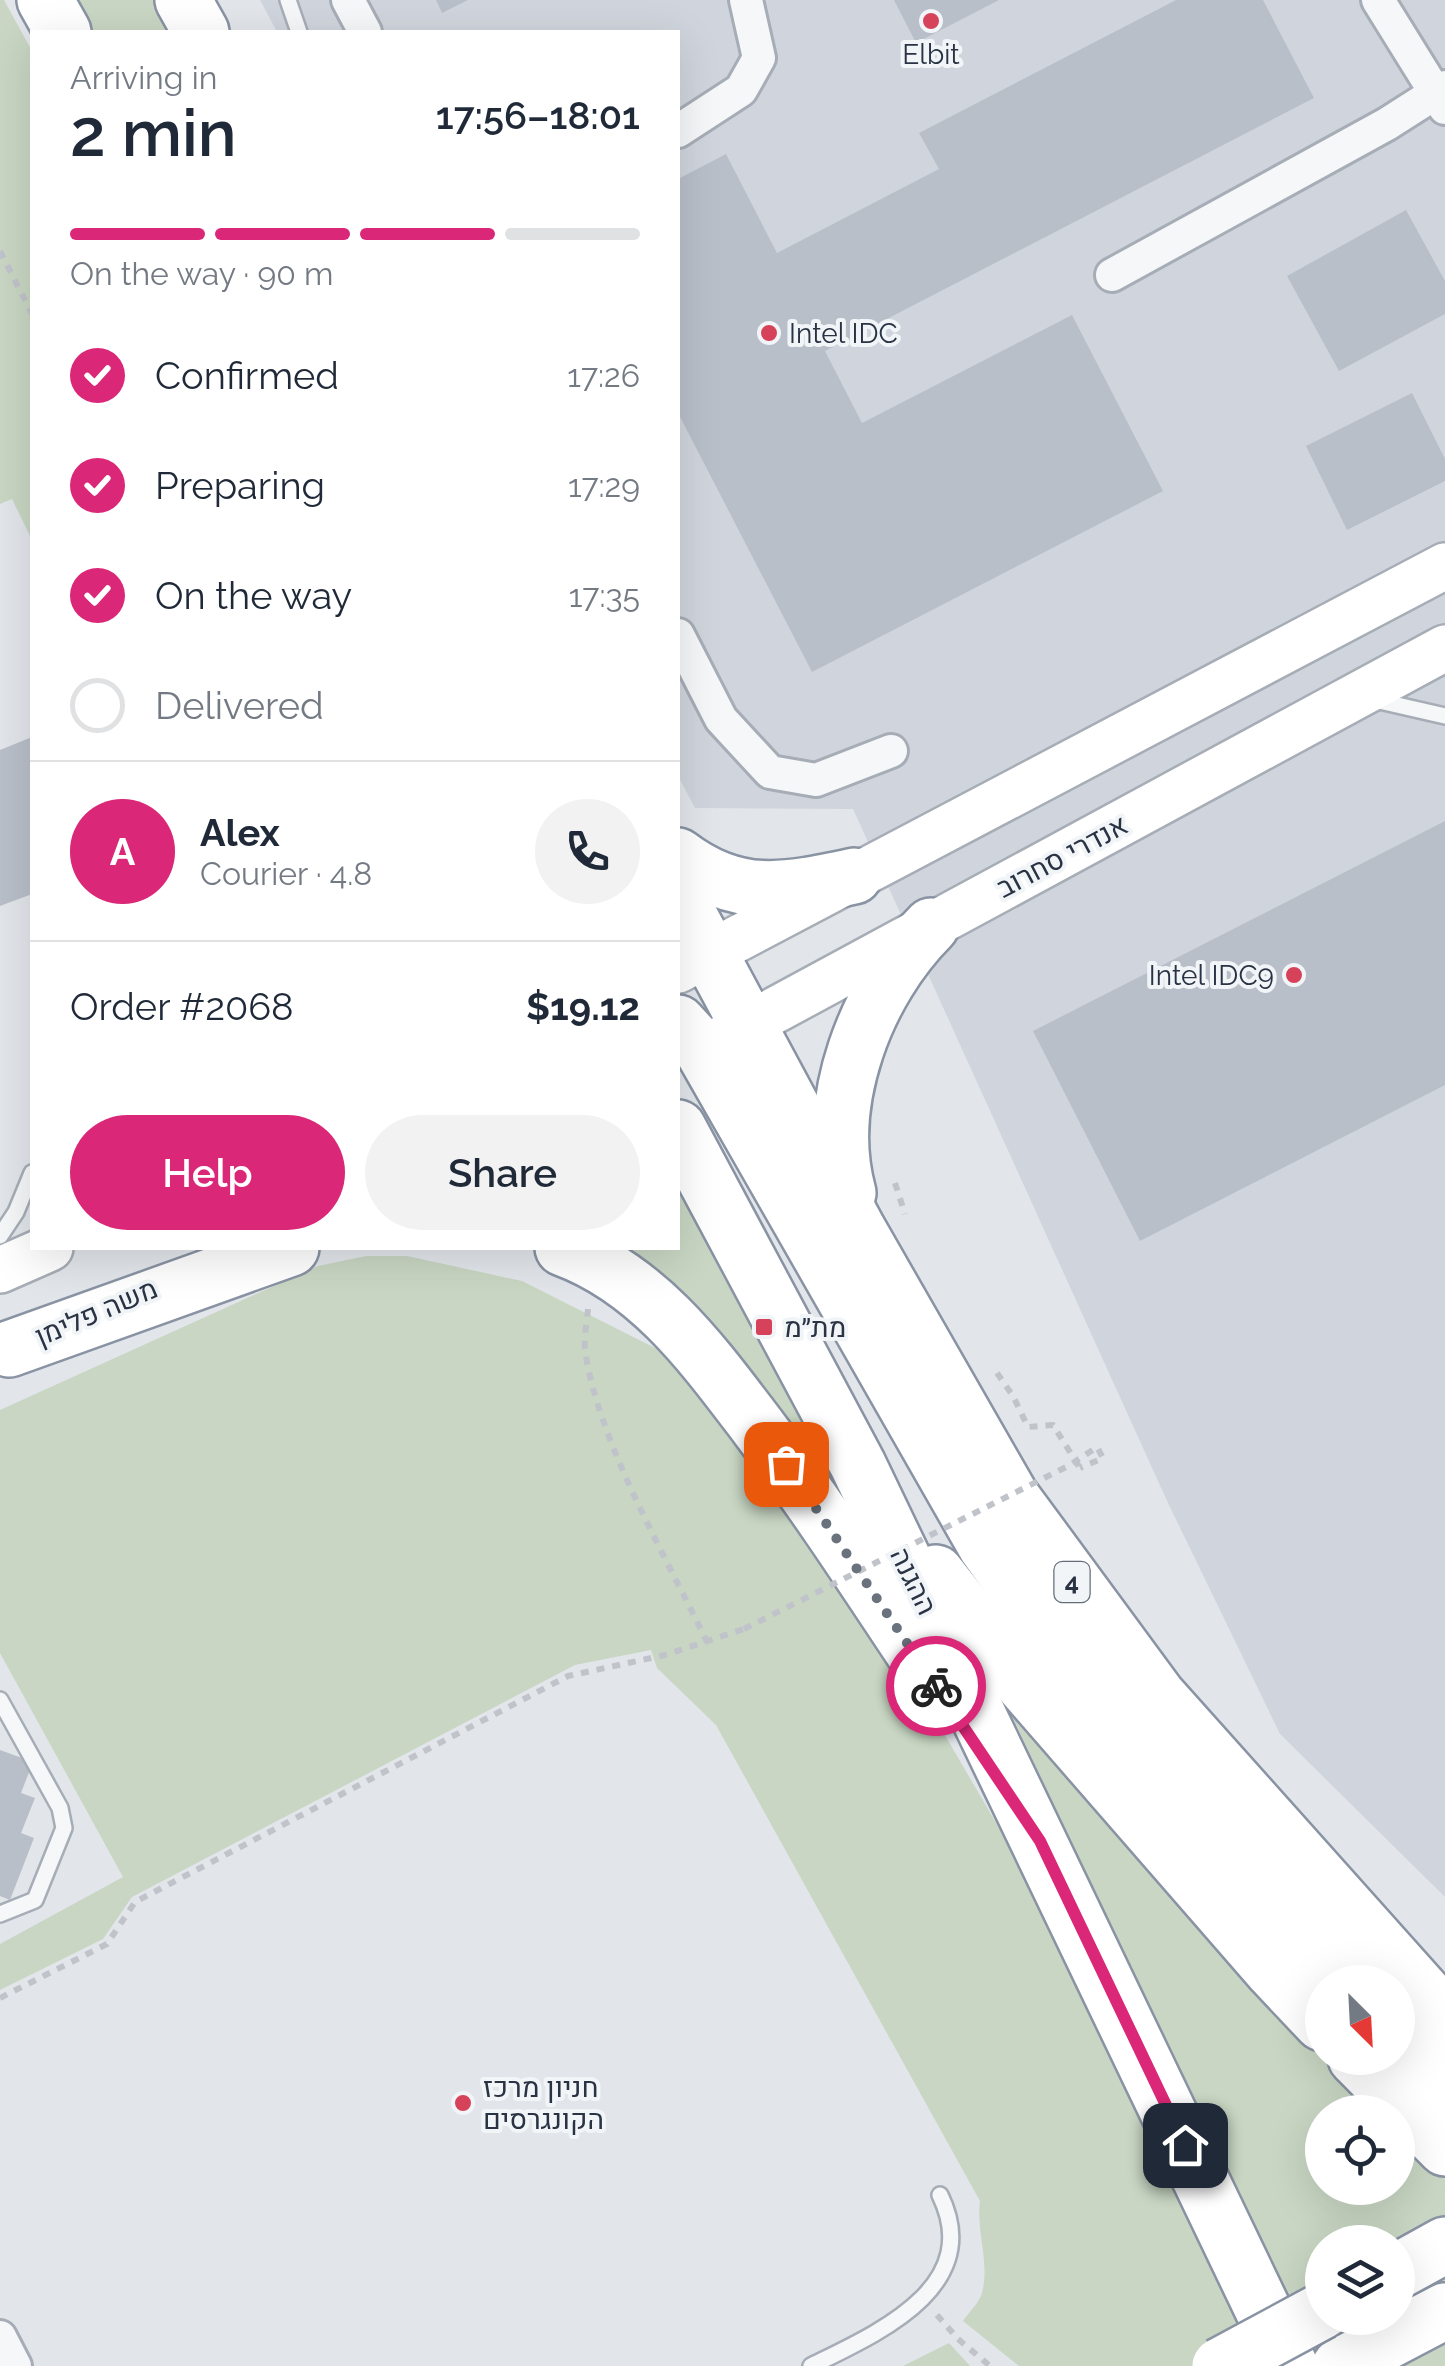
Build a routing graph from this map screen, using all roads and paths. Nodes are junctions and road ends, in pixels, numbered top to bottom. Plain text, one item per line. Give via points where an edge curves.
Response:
1 (45, 0) edge
2 (183, 0) edge
3 (288, 0) edge
4 (348, 0) edge
5 (746, 0) edge
6 (1378, 0) edge
7 (62, 30) edge
8 (200, 30) edge
9 (298, 30) edge
10 (364, 30) edge
11 (1442, 96) edge
12 (680, 130) edge
13 (0, 251) edge
14 (1112, 275) dead end
15 (30, 310) edge
16 (1445, 566) edge
17 (680, 639) edge
18 (1445, 648) edge
19 (1356, 698) junction
20 (1445, 716) edge
21 (891, 751) dead end
22 (680, 858) edge
23 (854, 876) junction
24 (680, 904) edge
25 (931, 926) junction
26 (693, 962) edge
27 (701, 1040) edge
28 (680, 1132) edge
29 (890, 1166) dead end
30 (30, 1178) edge
31 (884, 1230) junction
32 (0, 1236) edge
33 (45, 1250) edge
34 (241, 1250) edge
35 (286, 1250) edge
36 (584, 1256) edge
37 (0, 1270) edge
38 (4, 1350) edge
39 (994, 1368) dead end
40 (858, 1465) junction
41 (707, 1642) junction
42 (0, 1700) edge
43 (1040, 1841) junction
44 (1336, 1898) junction
45 (0, 1914) edge
46 (1333, 1965) edge
47 (1445, 1972) edge
48 (0, 1998) edge
49 (1305, 2004) edge
50 (1445, 2017) edge
51 (1415, 2051) edge
52 (1373, 2075) edge
53 (1445, 2083) edge
54 (1445, 2148) edge
55 (940, 2195) dead end
56 (1445, 2245) edge
57 (1415, 2262) edge
58 (923, 2298) junction
59 (1445, 2311) edge
60 (1305, 2320) edge
61 (0, 2338) edge
62 (15, 2366) edge
63 (811, 2366) edge
64 (990, 2366) edge
65 (1220, 2366) edge
66 (1290, 2366) edge
67 (1340, 2366) edge

1 - 7 highway
2 - 8 highway
3 - 9 lane
4 - 10 street
5 - 12 street via 759,58 741,90
6 - 11 street
11 - 14 street
13 - 15 path
16 - 23 street
17 - 21 street via 721,719 770,772 816,780
18 - 19 street, אנדרי סחרוב
19 - 20 lane
19 - 25 street, אנדרי סחרוב
22 - 23 highway via 742,888 774,890
23 - 26 street
24 - 26 highway, 4
25 - 27 street, אנדרי סחרוב
25 - 31 highway via 881,992 851,1069 840,1150
26 - 27 highway, 4
27 - 31 highway, 4
27 - 46 highway via 986,1546 1152,1766
28 - 40 highway, ההגנה
29 - 31 path
30 - 32 lane
31 - 44 highway, 4 via 1010,1495 1158,1696
33 - 37 street
34 - 38 street, משה פלימן
35 - 38 highway
36 - 41 path via 590,1300 584,1344 597,1402
36 - 43 highway via 658,1306 691,1342 795,1476
39 - 41 path, bridge via 1028,1427 1052,1425 1080,1468 1103,1458 1097,1447 1070,1464 744,1629
40 - 43 highway, ההגנה
40 - 49 highway via 1025,1686
41 - 48 path via 568,1676 135,1902 107,1944
42 - 45 lane via 60,1808 64,1828 34,1900
43 - 66 highway, ההגנה
44 - 47 highway
44 - 50 highway, 4
51 - 53 highway
52 - 54 highway
55 - 58 lane via 951,2226 950,2254
56 - 57 highway
58 - 63 lane
58 - 64 path
59 - 67 highway
60 - 65 highway, bridge
61 - 62 street

